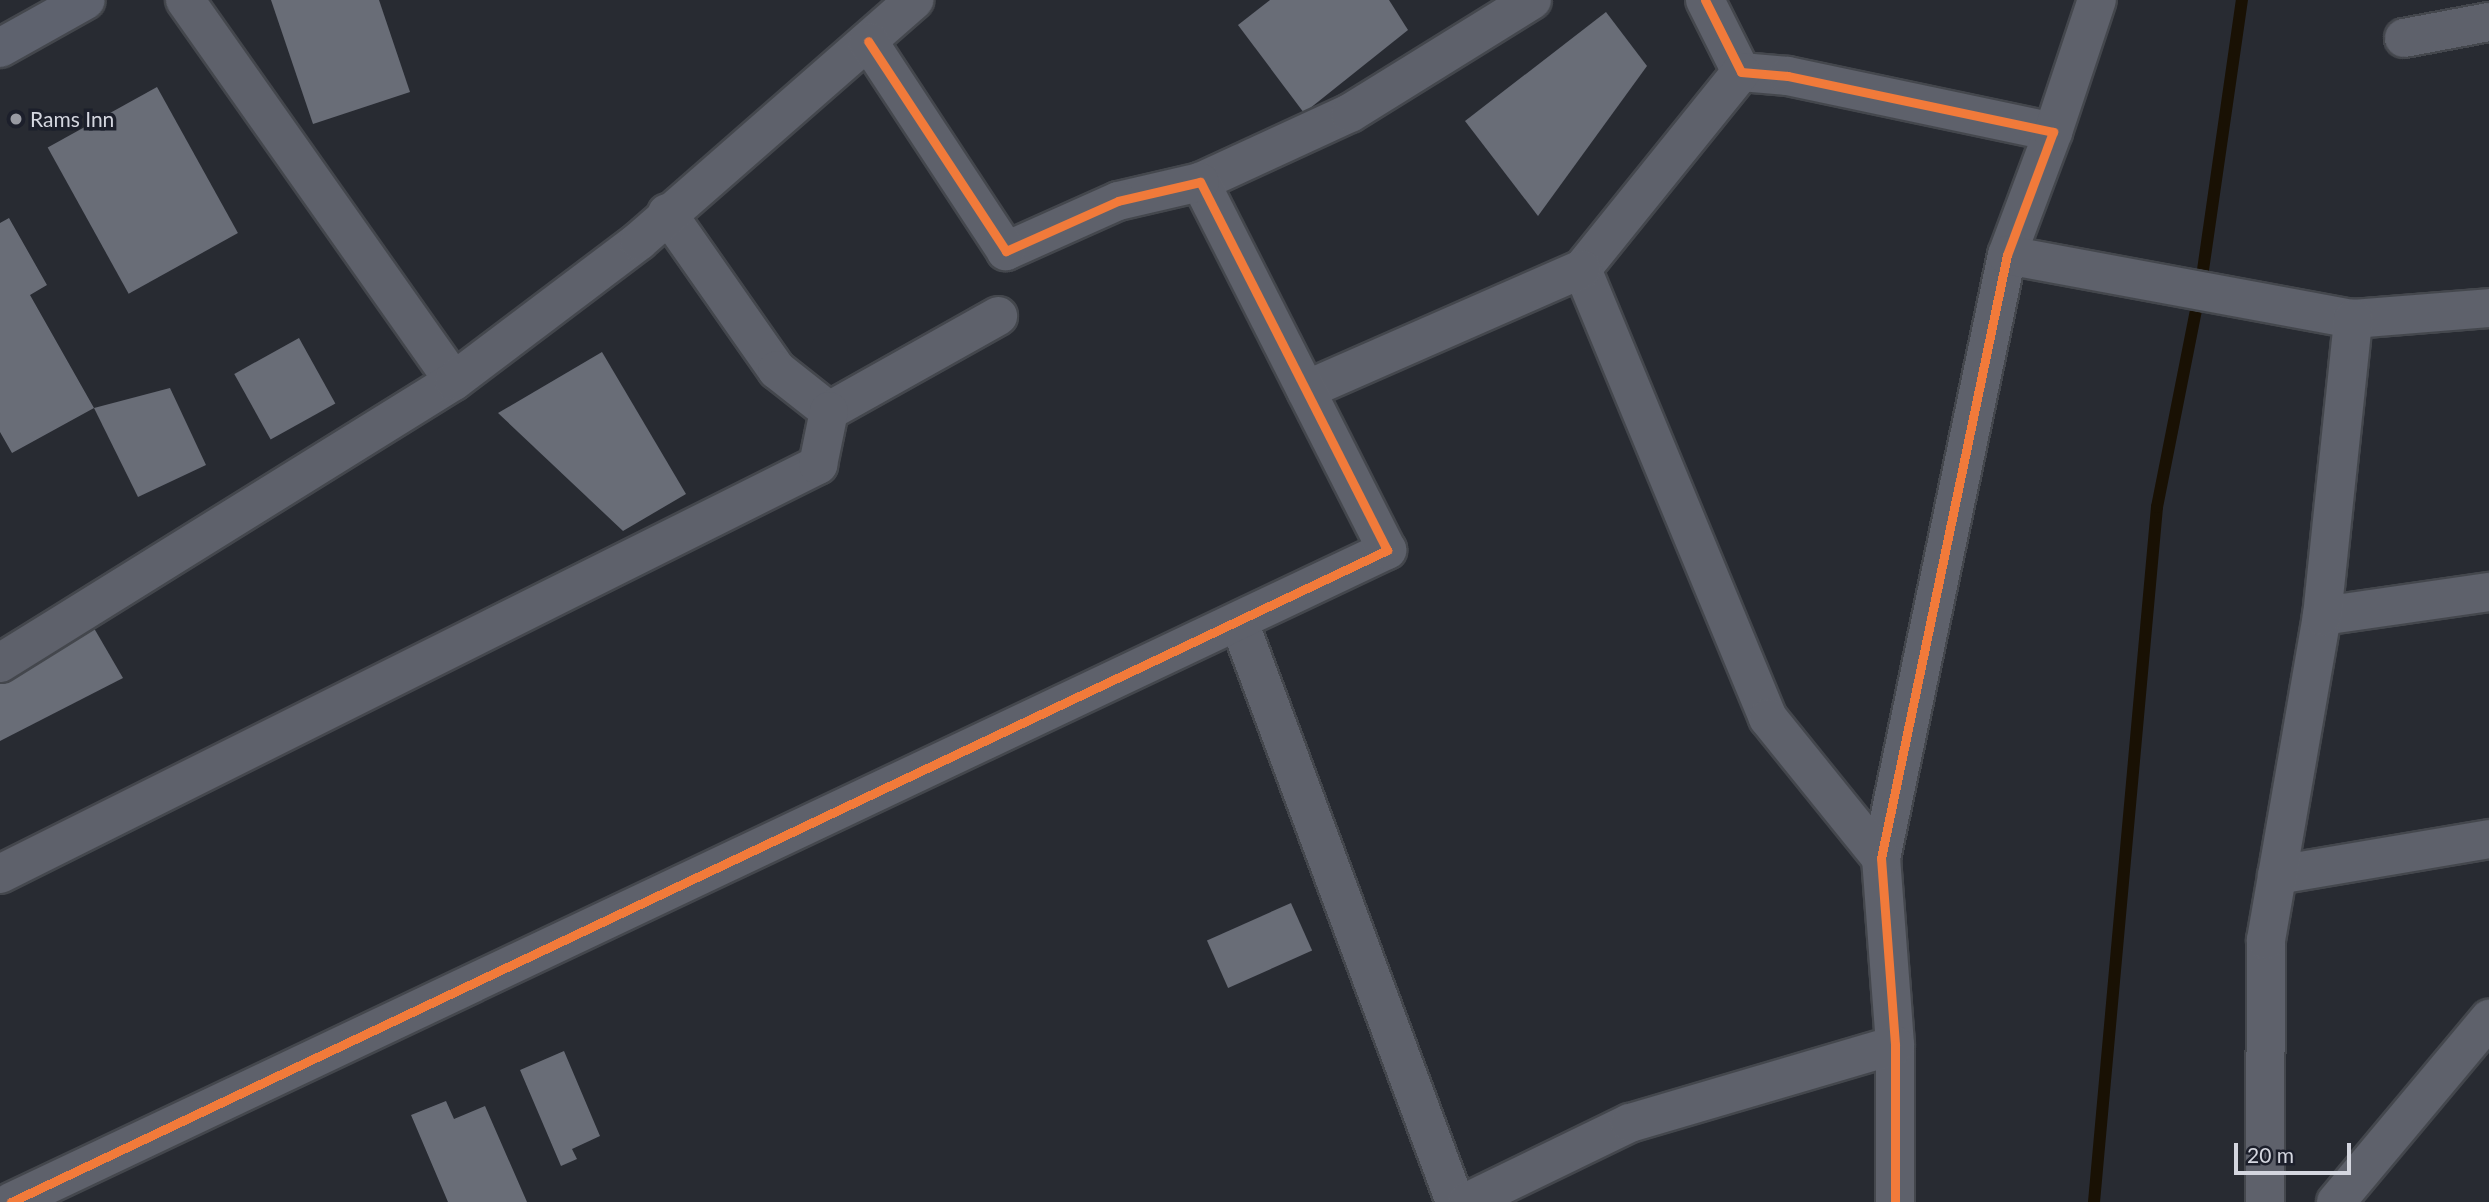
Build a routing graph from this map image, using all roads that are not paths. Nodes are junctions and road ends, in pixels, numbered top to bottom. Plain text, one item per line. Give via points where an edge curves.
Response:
1 (86, 0) edge
2 (185, 0) edge
3 (914, 0) edge
4 (1532, 0) edge
5 (1705, 0) edge
6 (2097, 0) edge
7 (2489, 22) edge
8 (2404, 38) dead end
9 (868, 41) junction
10 (0, 48) edge
11 (1741, 72) junction
12 (2053, 132) junction
13 (1200, 182) junction
14 (667, 213) junction
15 (2007, 255) junction
16 (1582, 269) junction
17 (2489, 308) edge
18 (998, 316) dead end
19 (2353, 319) junction
20 (454, 381) junction
21 (1306, 390) junction
22 (829, 411) junction
23 (2489, 592) edge
24 (2322, 616) junction
25 (1239, 622) junction
26 (0, 663) edge
27 (2489, 839) edge
28 (1881, 858) junction
29 (0, 874) edge
30 (2277, 875) junction
31 (2489, 1019) edge
32 (1895, 1045) junction
33 (11, 1202) edge
34 (1455, 1202) edge
35 (1467, 1202) edge
36 (1895, 1202) edge
37 (2265, 1202) edge
38 (2336, 1202) edge

1 - 10 main road
2 - 20 street
3 - 9 street
4 - 13 street via 1350,113
5 - 11 street
6 - 12 street
7 - 8 street
9 - 13 street via 1006,251 1118,201
9 - 14 street
11 - 12 street via 1788,76
11 - 16 street
12 - 15 street
13 - 21 street
14 - 20 street
14 - 22 street via 778,370
15 - 19 street
15 - 28 street
16 - 21 street
16 - 28 street via 1768,718
17 - 19 street
18 - 22 street
19 - 24 street
20 - 26 street
21 - 25 street via 1387,550
22 - 29 street via 818,465
23 - 24 street
24 - 30 street
25 - 33 street
25 - 34 street
27 - 30 street
28 - 32 street
30 - 37 street via 2266,940
31 - 38 street
32 - 35 street via 1630,1123
32 - 36 street

